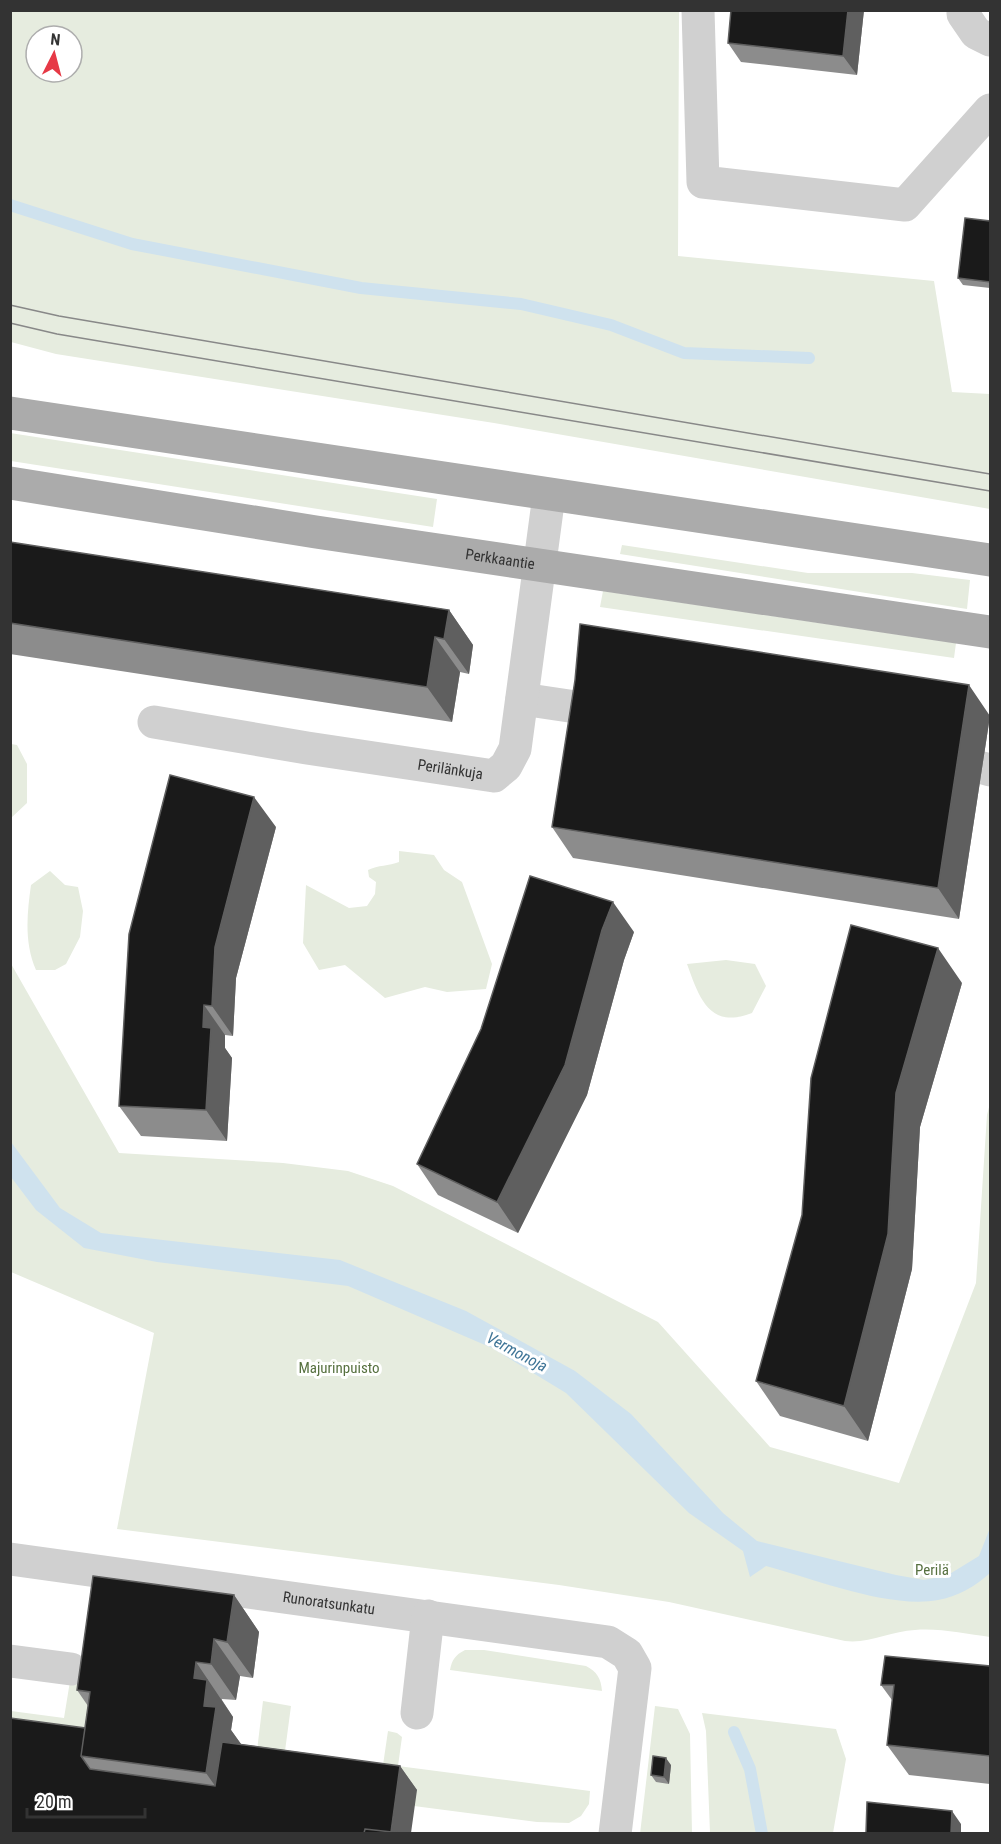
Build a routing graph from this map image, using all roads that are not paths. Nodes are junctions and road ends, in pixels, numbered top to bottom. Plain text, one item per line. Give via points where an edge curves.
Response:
1 (698, 10) edge
2 (963, 10) edge
3 (990, 40) edge
4 (990, 110) edge
5 (10, 413) edge
6 (10, 483) edge
7 (549, 495) junction
8 (990, 560) edge
9 (540, 564) junction
10 (990, 632) edge
11 (522, 699) junction
12 (596, 710) edge
13 (154, 722) dead end
14 (10, 1560) edge
15 (428, 1616) junction
16 (10, 1661) edge
17 (71, 1669) dead end
18 (417, 1713) dead end
19 (615, 1833) edge

1 - 4 street via 703,182 905,205
2 - 3 street via 976,33
5 - 7 main road
6 - 9 main road, Perkkaantie
7 - 8 main road
7 - 9 street, Perilänkuja
9 - 10 main road, Perkkaantie
9 - 11 street, Perilänkuja
11 - 12 street
11 - 13 street, Perilänkuja via 515,749 506,766 494,776
14 - 15 street, Runoratsunkatu
15 - 18 street
15 - 19 street, Runoratsunkatu via 608,1642 627,1654 635,1668
16 - 17 street

